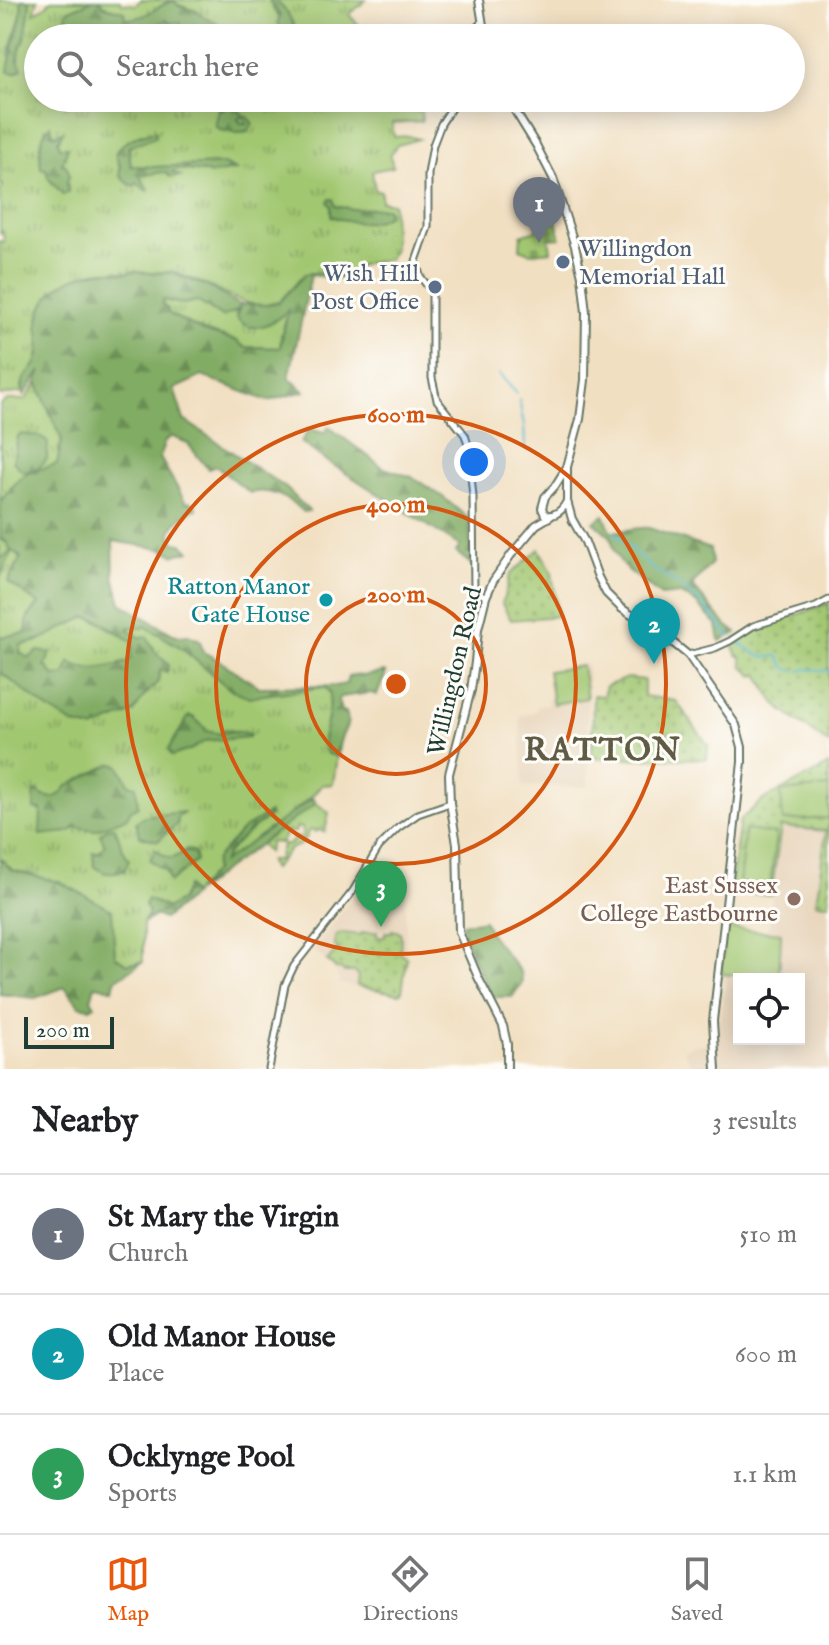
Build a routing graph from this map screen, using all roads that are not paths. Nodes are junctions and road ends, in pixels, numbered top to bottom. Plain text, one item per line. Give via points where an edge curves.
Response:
1 (479, 0) edge
2 (481, 23) edge
3 (449, 112) edge
4 (516, 112) edge
5 (565, 216) junction
6 (585, 322) junction
7 (567, 467) junction
8 (555, 486) junction
9 (567, 489) junction
10 (567, 501) junction
11 (542, 511) junction
12 (554, 514) junction
13 (572, 519) junction
14 (536, 525) junction
15 (486, 597) junction
16 (829, 600) edge
17 (688, 655) junction
18 (450, 803) junction
19 (269, 1069) edge
20 (507, 1069) edge
21 (716, 1069) edge

1 - 2 main road
3 - 15 street via 433,145 428,227 416,261 432,292 437,400 468,445 474,589
4 - 5 main road via 553,178
5 - 6 main road
5 - 6 main road via 575,246
6 - 7 main road via 582,410
7 - 8 main road
7 - 9 main road
8 - 9 main road via 562,483
8 - 11 main road, Willingdon Road
9 - 10 main road
10 - 12 main road, Willingdon Road
10 - 13 main road
11 - 12 main road
11 - 14 main road, Willingdon Road
12 - 13 main road
12 - 14 main road, Willingdon Road
13 - 17 main road via 606,593
14 - 15 main road, Willingdon Road
15 - 18 main road, Willingdon Road via 471,690 449,774
16 - 17 street
17 - 21 main road via 736,725 742,747 713,1021
18 - 19 street via 418,814 379,847 353,891 294,966 285,985
18 - 20 main road, Willingdon Road via 457,844 459,932 503,1026

